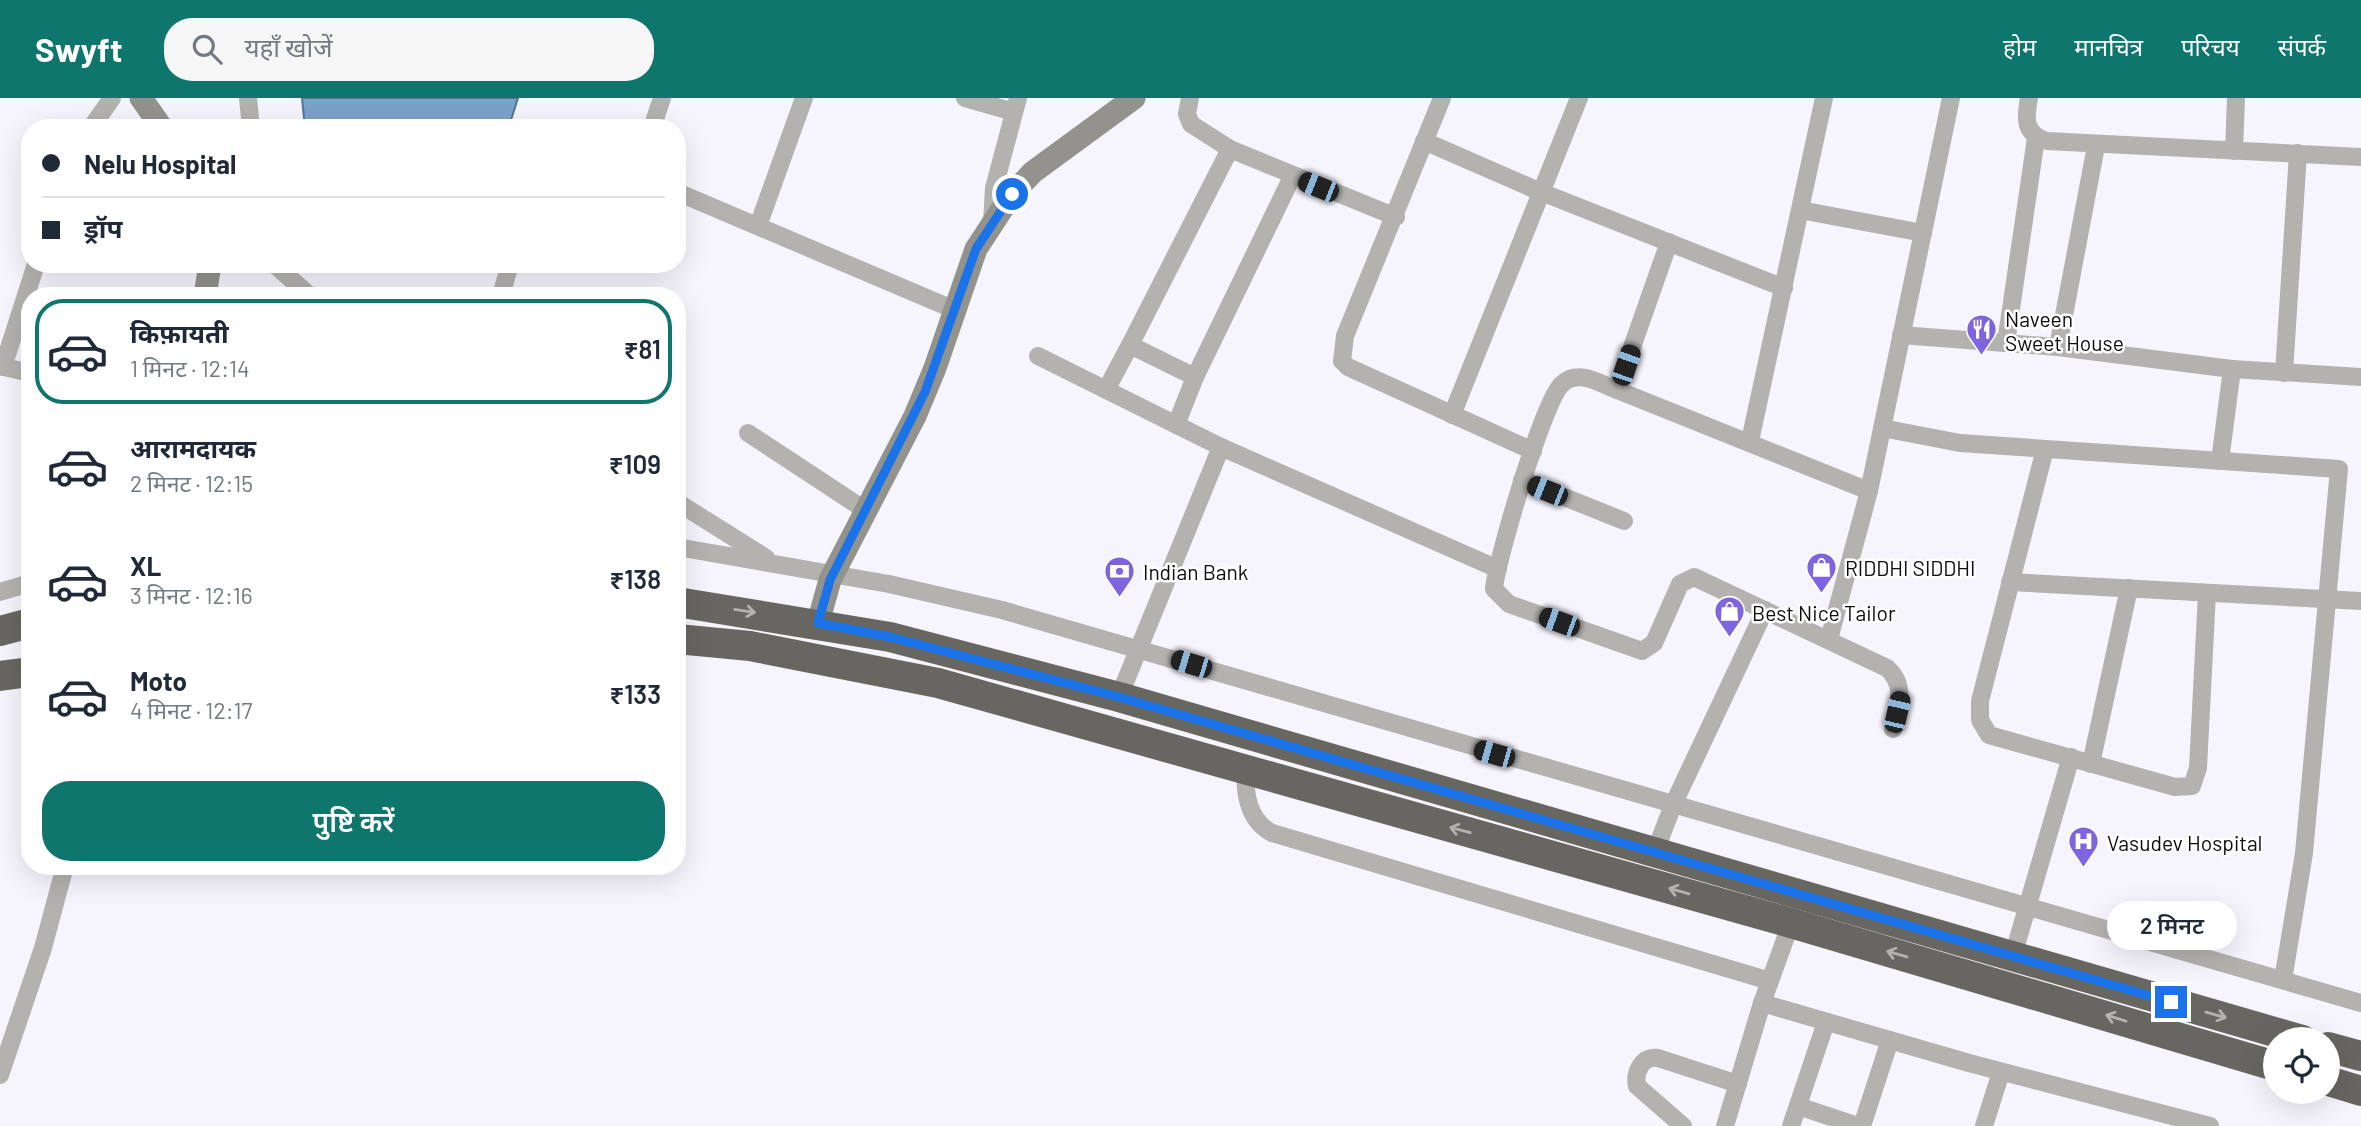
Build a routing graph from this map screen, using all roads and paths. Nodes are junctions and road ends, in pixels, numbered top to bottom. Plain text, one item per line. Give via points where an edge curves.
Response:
1 (112, 98) edge
2 (141, 98) edge
3 (248, 98) edge
4 (662, 98) edge
5 (804, 98) edge
6 (965, 98) edge
7 (1134, 98) edge
8 (1190, 98) edge
9 (1442, 98) edge
10 (1579, 98) edge
11 (1824, 98) edge
12 (1951, 98) edge
13 (2029, 98) edge
14 (2236, 98) edge
15 (1016, 105) edge
16 (97, 119) edge
17 (156, 119) edge
18 (250, 119) edge
19 (655, 119) edge
20 (2036, 138) junction
21 (1424, 141) junction
22 (2096, 146) junction
23 (1230, 149) junction
24 (2234, 151) junction
25 (2298, 153) junction
26 (2361, 157) edge
27 (1292, 177) junction
28 (1541, 192) junction
29 (686, 196) edge
30 (1800, 210) junction
31 (1395, 217) junction
32 (992, 223) junction
33 (758, 226) junction
34 (1923, 233) junction
35 (1669, 242) junction
36 (284, 273) edge
37 (300, 287) edge
38 (1784, 288) junction
39 (21, 308) edge
40 (955, 310) junction
41 (1901, 335) junction
42 (2006, 343) junction
43 (1130, 345) junction
44 (2058, 347) junction
45 (1038, 356) dead end
46 (1, 366) edge
47 (2232, 369) junction
48 (21, 371) edge
49 (2284, 373) junction
50 (1195, 377) junction
51 (2361, 377) edge
52 (1106, 390) junction
53 (1617, 390) junction
54 (1452, 415) junction
55 (1176, 425) junction
56 (1882, 428) junction
57 (748, 433) dead end
58 (1750, 441) junction
59 (1221, 447) junction
60 (2045, 449) junction
61 (1533, 451) junction
62 (2220, 461) junction
63 (1522, 480) junction
64 (1869, 491) junction
65 (686, 508) edge
66 (865, 510) junction
67 (1624, 521) dead end
68 (686, 548) edge
69 (774, 563) junction
70 (1498, 569) junction
71 (833, 575) junction
72 (2010, 582) junction
73 (21, 586) edge
74 (2129, 589) junction
75 (0, 592) edge
76 (2207, 593) junction
77 (2328, 599) junction
78 (2361, 601) edge
79 (686, 602) edge
80 (1765, 610) junction
81 (818, 623) junction
82 (21, 625) edge
83 (0, 631) edge
84 (1829, 639) junction
85 (686, 640) edge
86 (1140, 649) junction
87 (21, 674) edge
88 (0, 677) edge
89 (1119, 697) junction
90 (1893, 729) dead end
91 (2071, 757) junction
92 (2091, 764) junction
93 (1245, 781) junction
94 (1673, 805) junction
95 (1655, 852) junction
96 (63, 875) edge
97 (2026, 905) junction
98 (1788, 932) junction
99 (2013, 956) junction
100 (1771, 977) junction
101 (2283, 980) junction
102 (1762, 1003) junction
103 (2361, 1003) edge
104 (1826, 1021) junction
105 (2263, 1029) edge
106 (1890, 1040) junction
107 (2340, 1050) edge
108 (2361, 1056) edge
109 (2263, 1063) edge
110 (2001, 1072) junction
111 (0, 1075) edge
112 (1738, 1084) junction
113 (2340, 1085) edge
114 (2361, 1091) edge
115 (1798, 1106) junction
116 (2202, 1125) edge
117 (1683, 1126) edge
118 (1725, 1126) edge
119 (1791, 1126) edge
120 (1860, 1126) edge
121 (1984, 1126) edge

1 - 16 street
2 - 17 street
3 - 18 street
4 - 19 street
5 - 33 street
6 - 15 street
7 - 32 street via 1033,172
8 - 23 street via 1187,114 1191,124
9 - 21 street
10 - 28 street
11 - 30 street
12 - 34 street
13 - 20 street via 2025,121
14 - 24 street
15 - 32 street via 994,188
20 - 22 street
20 - 42 street
21 - 28 street
21 - 31 street
22 - 24 street
22 - 44 street
23 - 27 street
23 - 43 street
24 - 25 street
25 - 26 street
25 - 49 street
27 - 31 street
27 - 50 street
28 - 35 street
28 - 54 street
29 - 33 street
30 - 34 street
30 - 38 street
31 - 54 street via 1345,336 1342,361
32 - 40 street via 976,249
33 - 40 street
34 - 41 street
35 - 38 street
35 - 53 street
36 - 37 street
38 - 58 street
39 - 46 street
40 - 66 street via 915,416
41 - 42 street
41 - 56 street
42 - 44 street
43 - 50 street
43 - 52 street
44 - 47 street
45 - 52 street
46 - 48 street
47 - 49 street
47 - 62 street
49 - 51 street
50 - 55 street
52 - 55 street
53 - 58 street
53 - 61 street via 1583,377 1562,383
54 - 61 street
55 - 59 street
56 - 60 street via 1960,443
56 - 64 street
57 - 66 street
58 - 64 street
59 - 70 street
59 - 86 street
60 - 62 street
60 - 72 street
61 - 63 street
62 - 77 street via 2339,469
63 - 67 street
63 - 70 street
64 - 84 street
65 - 69 street
66 - 71 street
68 - 69 street
69 - 71 street
70 - 80 street via 1494,589 1509,604 1633,650 1649,649 1654,643 1676,589 1686,579 1694,577
71 - 81 street
71 - 86 street via 1002,610
72 - 74 street
72 - 91 street via 1980,701 1982,728 1998,739
73 - 75 street
74 - 76 street
74 - 92 street
76 - 77 street
76 - 92 street via 2199,768 2192,786 2175,787
77 - 78 street
77 - 101 street via 2304,853
79 -> 81 highway
80 - 84 street
80 - 94 street
81 - 89 highway via 890,637
82 - 83 highway
84 - 90 street via 1896,676 1901,695
85 - 93 highway via 750,646 938,683
86 - 89 street
86 - 94 street
87 - 88 highway
89 - 95 highway
91 - 92 street
91 - 97 street
98 -> 93 highway
93 - 100 street via 1252,812 1272,833
94 - 95 street
94 - 97 street
95 - 99 highway
96 - 111 street
97 - 99 street
97 - 101 street
98 - 100 street
109 -> 98 highway
99 -> 105 highway
100 - 102 street
101 - 103 street
102 - 104 street
102 - 112 street
104 - 106 street
104 - 115 street
106 - 110 street
106 - 120 street
107 - 108 highway
110 - 116 street
110 - 121 street
112 - 117 street via 1658,1058 1645,1061 1637,1086
112 - 118 street
113 - 114 highway
115 - 119 street
115 - 120 street

